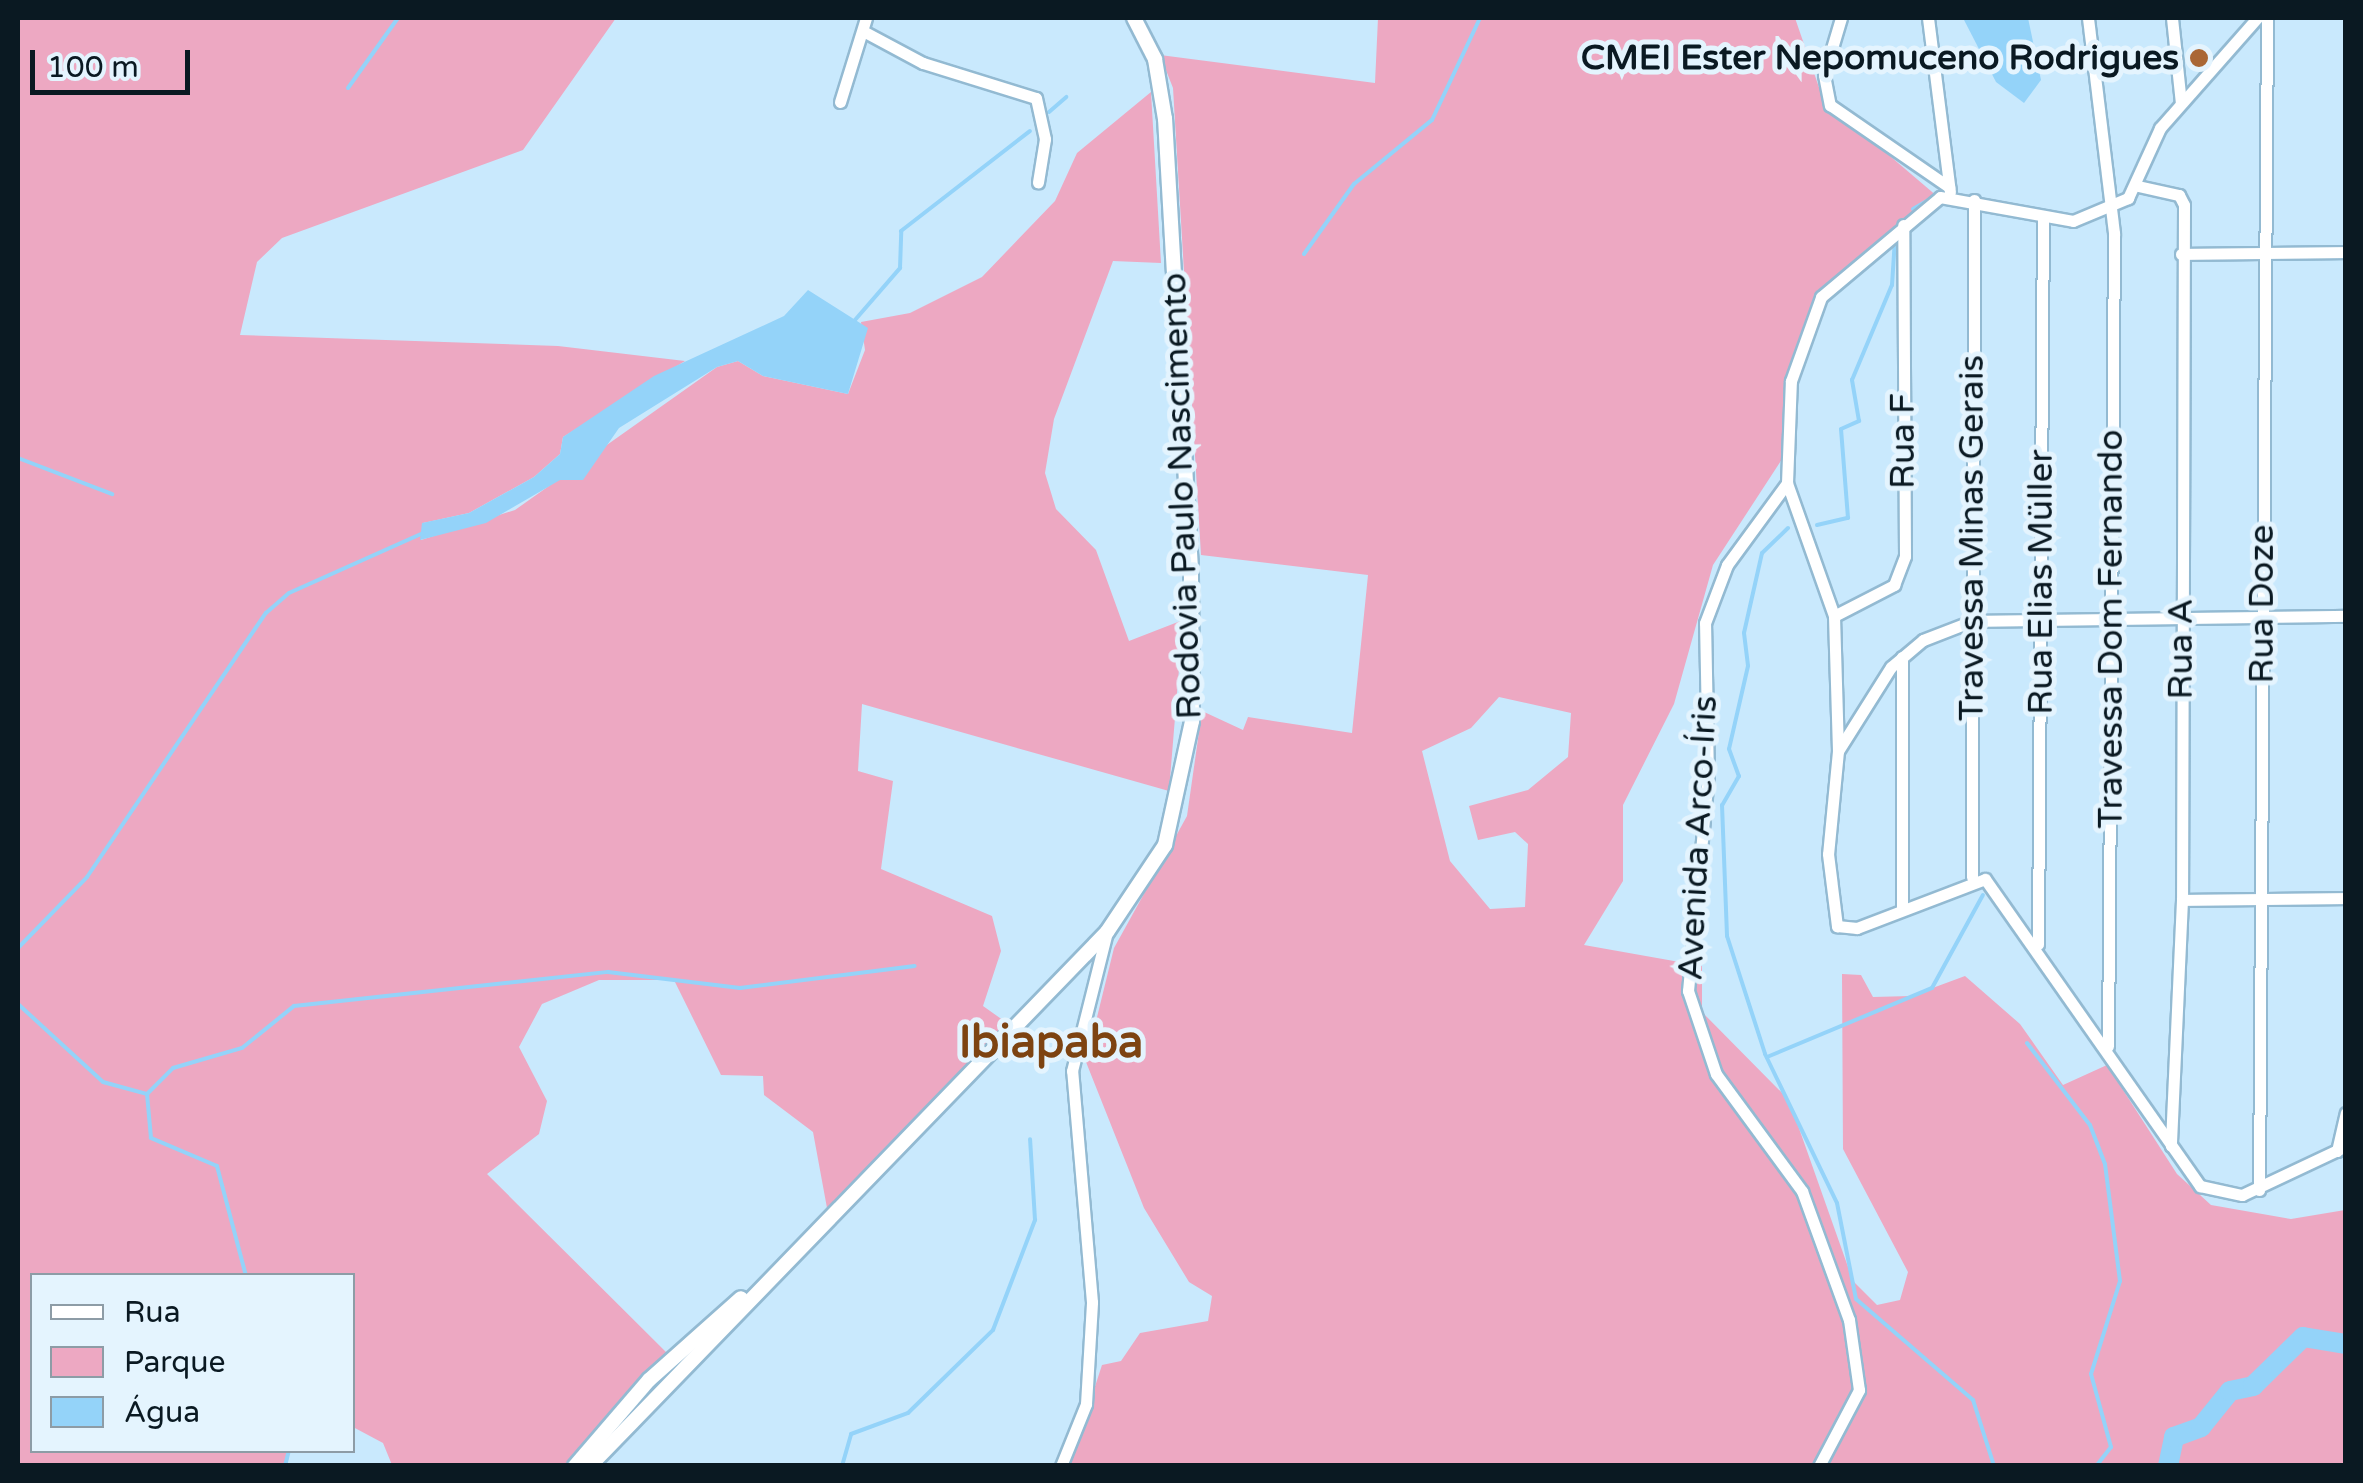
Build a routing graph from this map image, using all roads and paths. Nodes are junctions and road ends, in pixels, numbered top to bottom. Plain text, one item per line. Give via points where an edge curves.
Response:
1 (1134, 18) edge
2 (1841, 18) edge
3 (1928, 18) edge
4 (2088, 18) edge
5 (2172, 18) edge
6 (2257, 18) edge
7 (2267, 18) edge
8 (865, 24) edge
9 (840, 102) dead end
10 (2181, 104) junction
11 (1038, 182) dead end
12 (2138, 186) junction
13 (1950, 191) junction
14 (1974, 200) junction
15 (2108, 210) junction
16 (2044, 218) junction
17 (1902, 226) junction
18 (2262, 252) junction
19 (2346, 252) edge
20 (2182, 254) junction
21 (1787, 483) junction
22 (2112, 613) junction
23 (2180, 614) junction
24 (2042, 615) junction
25 (1834, 616) junction
26 (2262, 616) junction
27 (2346, 616) edge
28 (1972, 621) junction
29 (1902, 657) junction
30 (1838, 751) junction
31 (1972, 877) junction
32 (2346, 898) edge
33 (2182, 900) junction
34 (2261, 900) junction
35 (1902, 909) junction
36 (1107, 932) junction
37 (2038, 946) junction
38 (2108, 1048) junction
39 (2346, 1112) edge
40 (2171, 1146) junction
41 (2342, 1148) edge
42 (2259, 1190) junction
43 (750, 1293) junction
44 (574, 1466) edge
45 (590, 1466) edge
46 (1061, 1466) edge
47 (1819, 1466) edge

1 - 36 main road, Rodovia Paulo Nascimento via 1154,60 1164,119 1194,692 1188,761 1165,845
2 - 13 street via 1824,75 1830,105
3 - 13 street
4 - 15 street, Travessa Dom Fernando
5 - 10 street
6 - 10 street
7 - 18 street, Rua Doze
8 - 9 street
8 - 11 street via 924,63 1036,98 1046,139
10 - 12 street via 2153,142
12 - 15 street
12 - 20 street, Rua A via 2182,197
13 - 14 street
13 - 17 street
14 - 16 street
14 - 28 street, Travessa Minas Gerais
15 - 16 street via 2086,220
15 - 22 street, Travessa Dom Fernando
16 - 24 street, Rua Elias Müller
17 - 21 street via 1835,284 1807,324 1791,381
17 - 25 street, Rua F via 1906,556 1894,585
18 - 19 street
18 - 20 street
18 - 26 street, Rua Doze
20 - 23 street, Rua A
21 - 25 street
21 - 47 street, Avenida Arco-Íris via 1726,565 1704,632 1708,777 1686,960 1692,1011 1716,1074 1802,1192 1850,1320 1859,1390
22 - 23 street
22 - 24 street
22 - 38 street, Travessa Dom Fernando
23 - 26 street
23 - 33 street, Rua A
24 - 28 street
24 - 37 street, Rua Elias Müller
25 - 30 street
26 - 27 street
26 - 34 street, Rua Doze
28 - 29 street
28 - 31 street, Travessa Minas Gerais
29 - 30 street
29 - 35 street
30 - 35 street via 1828,854 1833,920 1847,930
31 - 35 street
31 - 37 street via 1992,884
32 - 34 street
33 - 34 street
33 - 40 street, Rua A
34 - 42 street, Rua Doze
36 - 43 main road, Rodovia Paulo Nascimento
36 - 46 street via 1072,1071 1092,1302 1086,1404
37 - 38 street
38 - 40 street
39 - 41 street
40 - 42 street via 2207,1192
41 - 42 street
43 - 44 main road, Rodovia Paulo Nascimento via 649,1380
43 - 45 main road, Rodovia Paulo Nascimento

